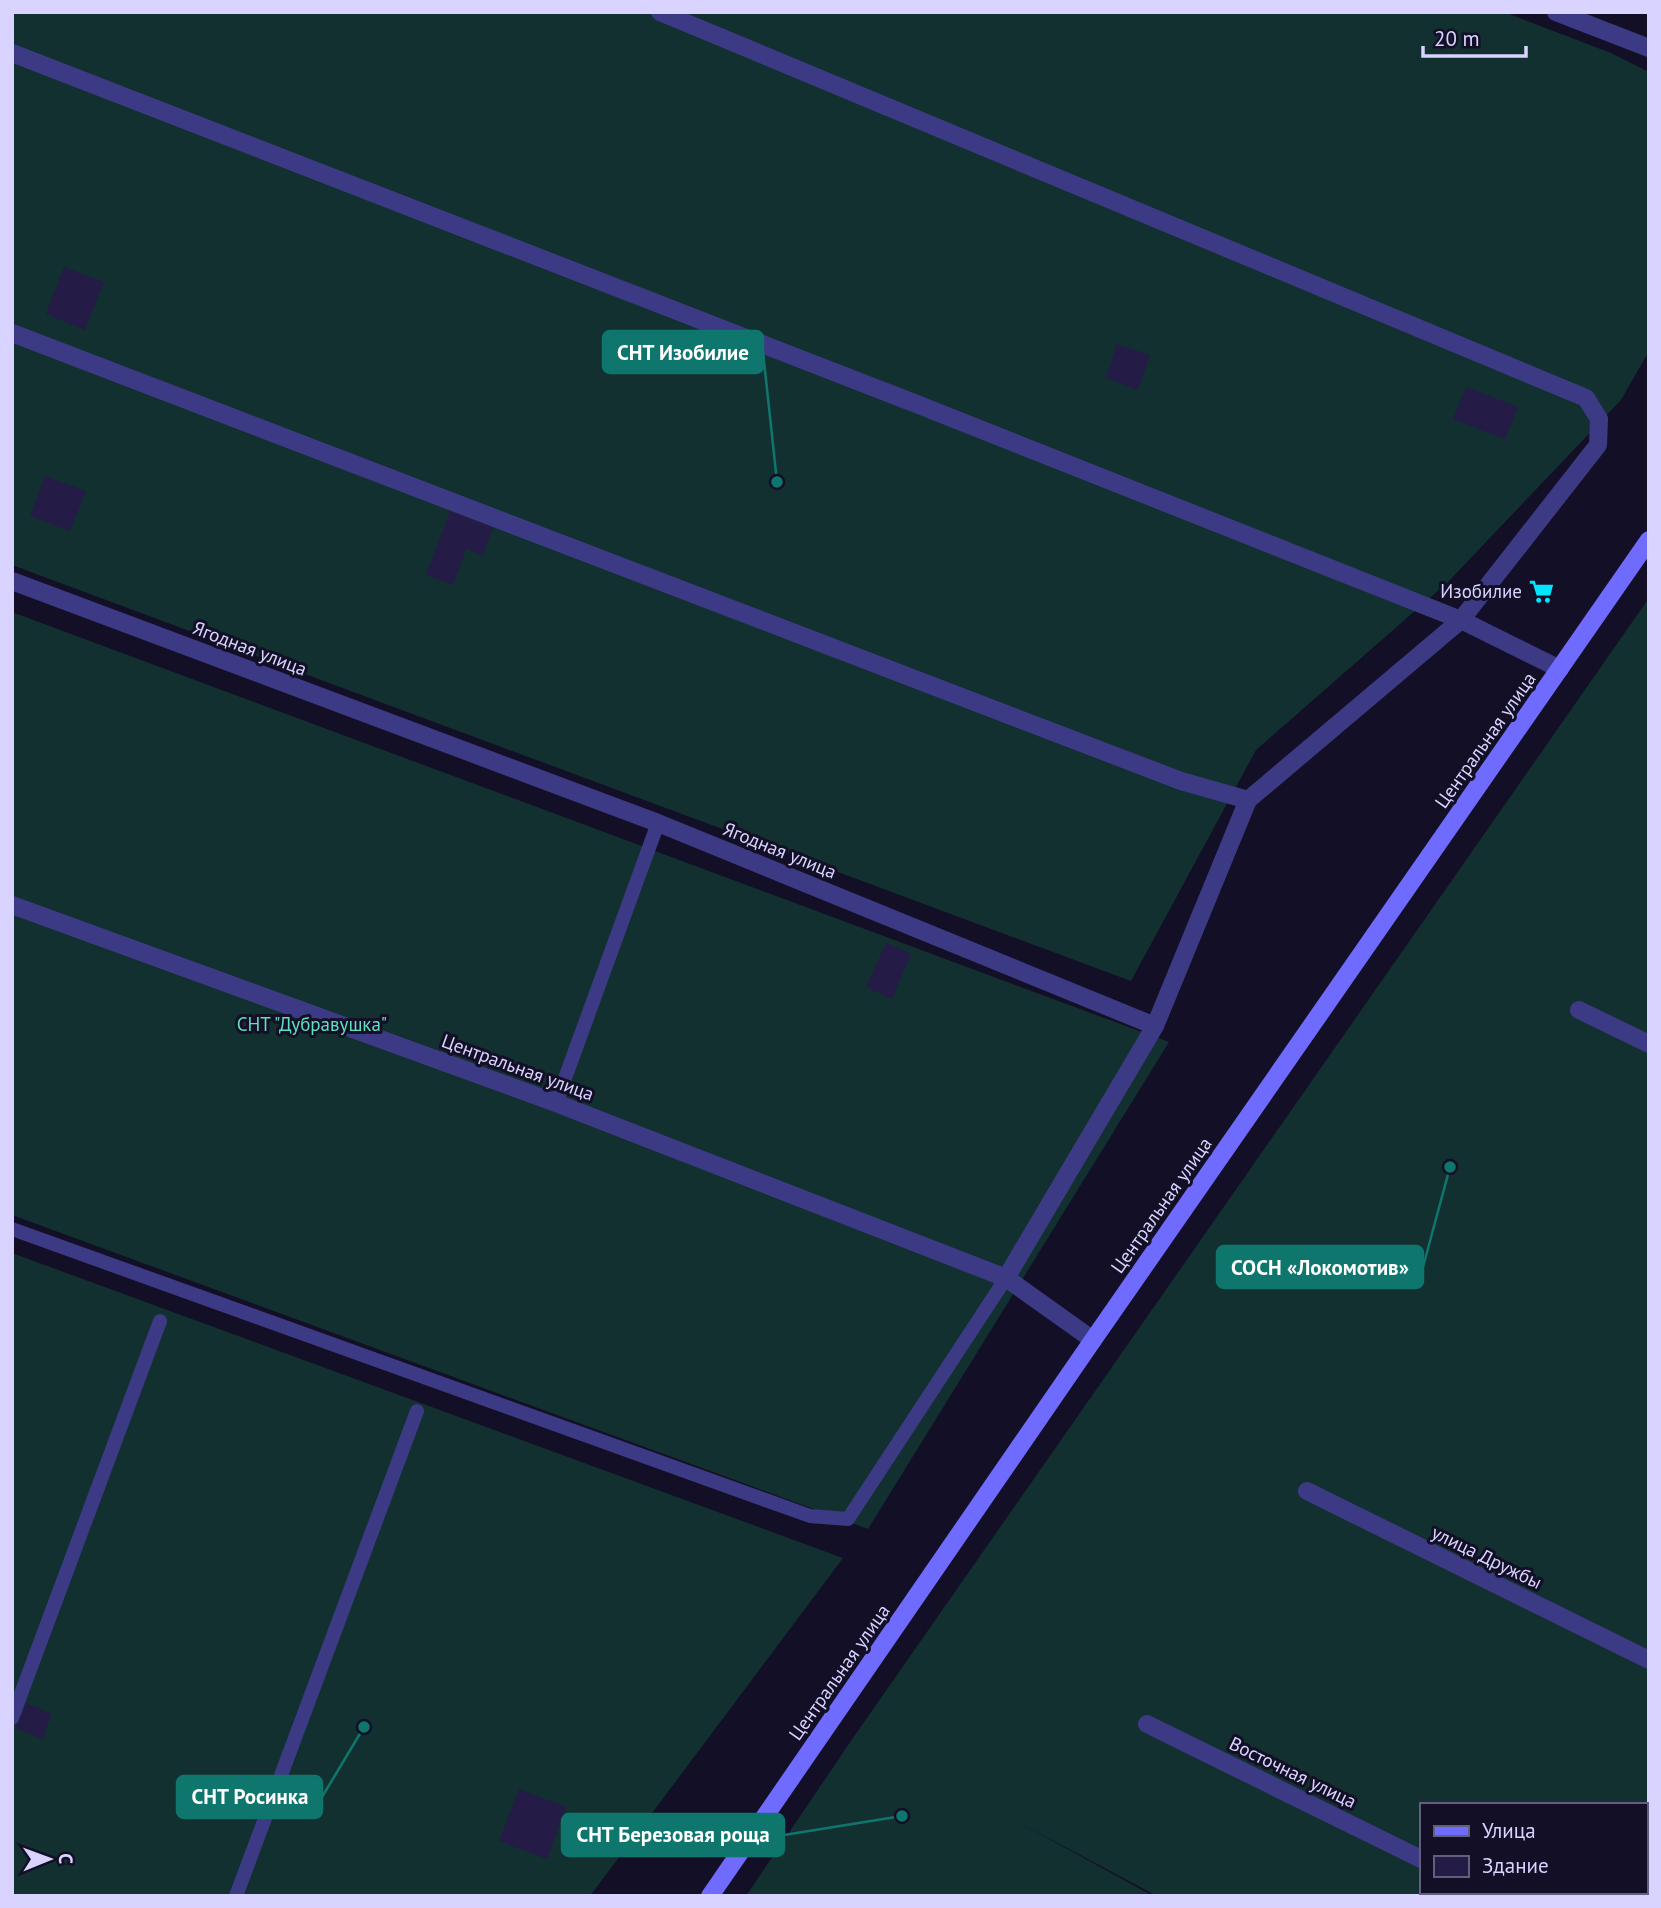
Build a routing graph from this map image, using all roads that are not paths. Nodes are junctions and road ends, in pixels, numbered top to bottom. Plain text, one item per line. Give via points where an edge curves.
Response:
1 (660, 12) edge
2 (1556, 12) edge
3 (1649, 48) edge
4 (12, 52) edge
5 (12, 333) edge
6 (1649, 540) edge
7 (12, 582) edge
8 (1461, 620) junction
9 (1560, 668) junction
10 (1248, 800) junction
11 (658, 823) junction
12 (12, 905) edge
13 (1579, 1010) dead end
14 (1155, 1026) junction
15 (1649, 1044) edge
16 (556, 1103) junction
17 (12, 1229) edge
18 (1006, 1278) junction
19 (160, 1321) dead end
20 (1093, 1340) junction
21 (417, 1411) dead end
22 (1307, 1491) dead end
23 (1649, 1660) edge
24 (12, 1718) edge
25 (1147, 1724) dead end
26 (1420, 1859) edge
27 (236, 1896) edge
28 (710, 1896) edge

1 - 8 street via 1587,398 1600,419 1598,444
2 - 3 street
4 - 8 street
5 - 10 street via 1181,780
6 - 9 street, Центральная улица
7 - 11 street, Ягодная улица
8 - 9 street
8 - 10 street
9 - 20 street, Центральная улица
10 - 14 street
11 - 14 street, Ягодная улица
11 - 16 lane
12 - 16 street, Центральная улица
13 - 15 street
14 - 18 street
16 - 18 street, Центральная улица
17 - 18 lane via 810,1516 848,1519
18 - 20 street
19 - 24 lane
20 - 28 street, Центральная улица
21 - 27 lane
22 - 23 street, улица Дружбы
25 - 26 street, Восточная улица

